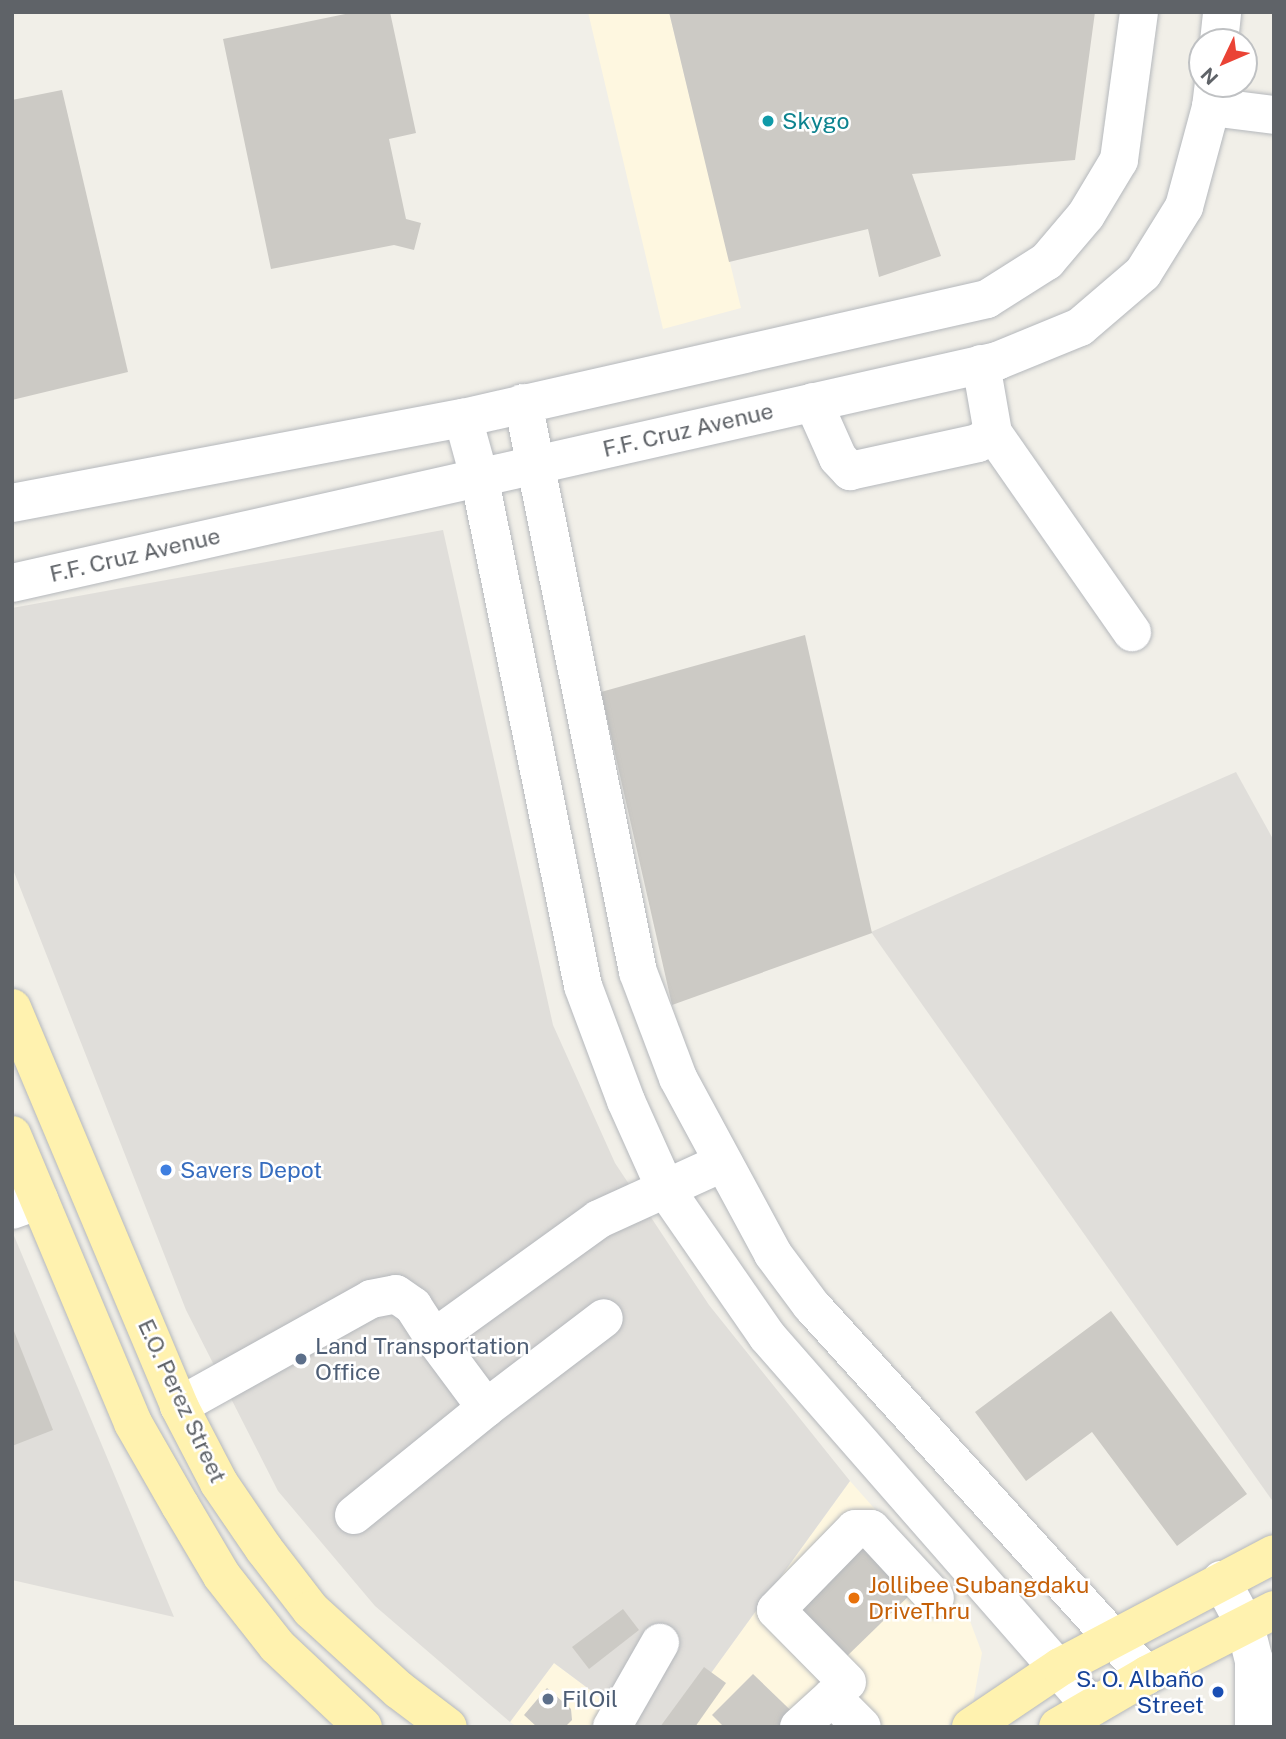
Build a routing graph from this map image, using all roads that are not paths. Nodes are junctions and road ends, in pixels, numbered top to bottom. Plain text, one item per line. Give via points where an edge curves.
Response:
1 (1139, 12) edge
2 (1212, 98) edge
3 (1219, 98) edge
4 (1274, 115) edge
5 (981, 364) junction
6 (813, 402) junction
7 (523, 403) junction
8 (463, 418) junction
9 (993, 433) junction
10 (537, 464) junction
11 (479, 476) junction
12 (12, 503) edge
13 (12, 583) edge
14 (1132, 632) dead end
15 (12, 1008) edge
16 (12, 1135) edge
17 (722, 1163) junction
18 (666, 1190) junction
19 (25, 1205) edge
20 (130, 1288) junction
21 (83, 1307) junction
22 (604, 1318) dead end
23 (435, 1338) junction
24 (179, 1406) junction
25 (486, 1408) junction
26 (354, 1515) dead end
27 (1274, 1554) edge
28 (1221, 1580) junction
29 (934, 1598) dead end
30 (1259, 1618) edge
31 (1113, 1637) junction
32 (660, 1643) dead end
33 (1059, 1667) junction
34 (1147, 1675) junction
35 (847, 1682) dead end
36 (1091, 1706) junction
37 (362, 1727) edge
38 (448, 1727) edge
39 (612, 1727) edge
40 (799, 1727) edge
41 (862, 1727) edge
42 (971, 1727) edge
43 (1058, 1727) edge
44 (1254, 1727) edge

1 - 7 street via 1119,160 1086,215 1047,261 987,299
2 - 5 street, F.F. Cruz Avenue via 1184,207 1143,273 1080,327
3 - 4 street
5 - 6 street, F.F. Cruz Avenue
5 - 9 street
6 - 9 street via 838,458 850,471 978,443
6 - 10 street, F.F. Cruz Avenue
7 - 8 street
7 - 10 street
8 - 11 street
8 - 12 street
9 - 14 street
10 - 11 street, F.F. Cruz Avenue
10 - 17 street via 638,972 678,1078
11 - 13 street, F.F. Cruz Avenue
11 - 18 street via 583,986 626,1101
15 - 20 main road, E.O. Perez Street
16 - 19 main road, E.O. Perez Street
17 - 18 street
17 - 31 street via 773,1254 811,1305
18 - 23 street via 599,1219
18 - 33 street via 767,1336
19 - 21 main road, E.O. Perez Street
20 - 21 main road
20 - 24 main road, E.O. Perez Street
21 - 37 main road, E.O. Perez Street via 133,1423 222,1576 277,1646
22 - 25 street
23 - 24 street via 413,1306 396,1294 371,1299
23 - 25 street
24 - 38 main road, E.O. Perez Street via 219,1483 311,1610 399,1690
25 - 26 street
27 - 28 main road
28 - 30 street
28 - 31 main road
29 - 35 street via 872,1529 855,1529 776,1610
30 - 34 main road
30 - 44 street
31 - 33 main road
31 - 34 street
32 - 39 street
33 - 36 street
33 - 42 main road
34 - 36 main road
36 - 43 main road
40 - 41 street via 832,1697

